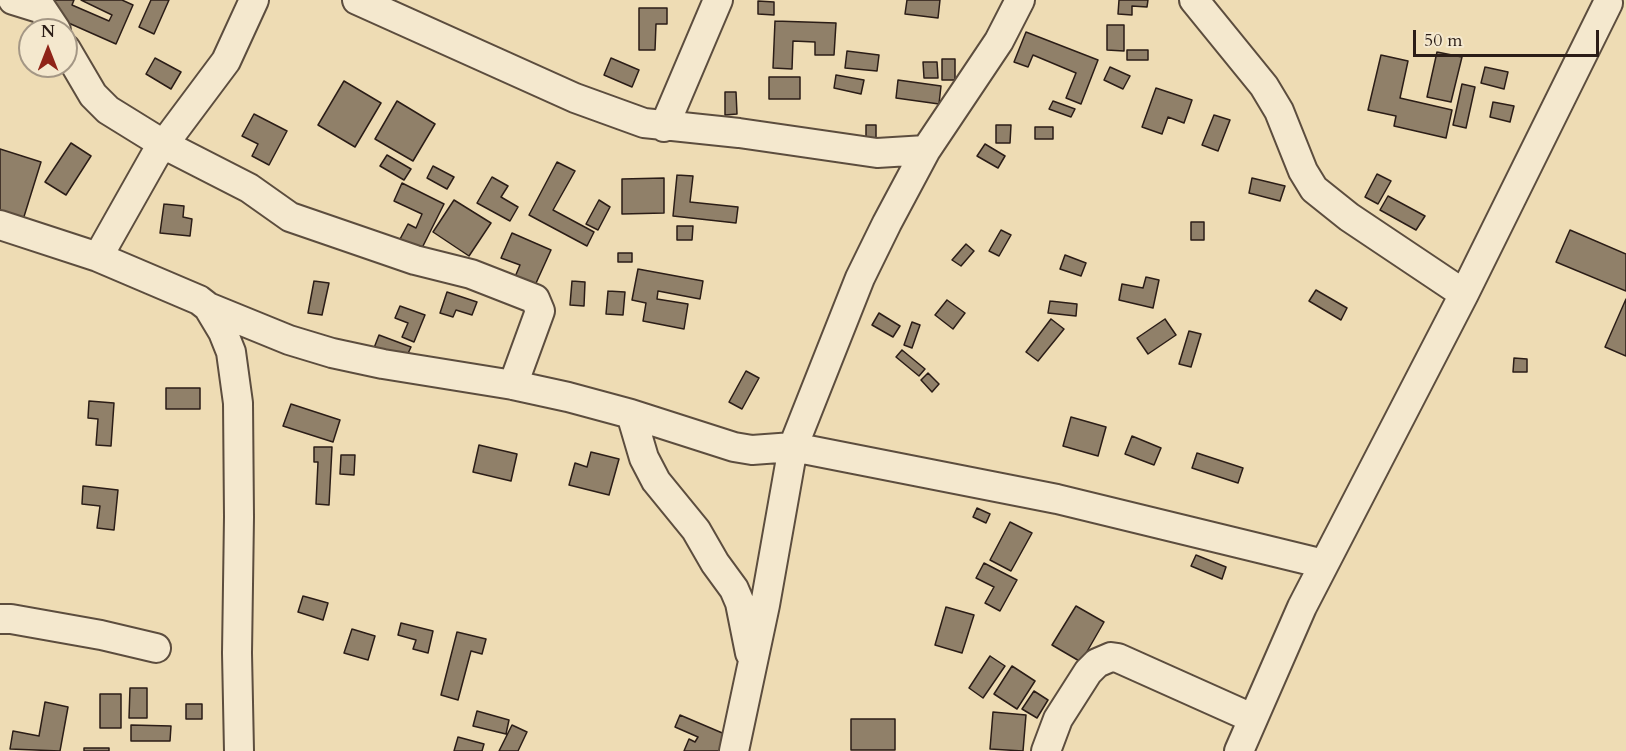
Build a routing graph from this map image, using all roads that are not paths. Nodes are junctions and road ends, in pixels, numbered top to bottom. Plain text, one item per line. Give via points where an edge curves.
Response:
1 (13, 0) edge
2 (254, 0) edge
3 (357, 0) edge
4 (718, 0) edge
5 (1020, 0) edge
6 (1194, 0) edge
7 (1611, 4) edge
8 (50, 18) edge
9 (78, 69) edge
10 (664, 126) junction
11 (163, 144) junction
12 (926, 150) junction
13 (0, 225) edge
14 (98, 257) junction
15 (1464, 294) junction
16 (208, 307) junction
17 (513, 385) junction
18 (631, 414) junction
19 (793, 447) junction
20 (1324, 564) junction
21 (0, 619) edge
22 (156, 648) dead end
23 (752, 663) junction
24 (1251, 718) junction
25 (238, 751) edge
26 (734, 751) edge
27 (1046, 751) edge
28 (1239, 751) edge

1 - 8 street via 42,9
2 - 11 street via 226,61
3 - 10 street via 575,98 628,119
4 - 10 street
5 - 12 street via 999,41
6 - 15 street via 1264,86 1314,189
7 - 15 street
9 - 11 street via 93,95 108,110
10 - 12 street via 877,153
11 - 14 street
11 - 17 street via 229,176 290,217 415,260 471,274 535,299 540,310 537,322
12 - 19 street via 860,278
13 - 14 street
14 - 16 street
15 - 20 street
16 - 17 street via 332,353
16 - 25 street via 231,352 237,403
17 - 18 street
18 - 19 street via 734,447
18 - 23 street via 644,458 656,481 696,530 734,589
19 - 20 street via 1057,499
19 - 23 street
20 - 24 street
21 - 22 street
23 - 26 street
24 - 27 street via 1112,657 1088,672 1058,719
24 - 28 street

